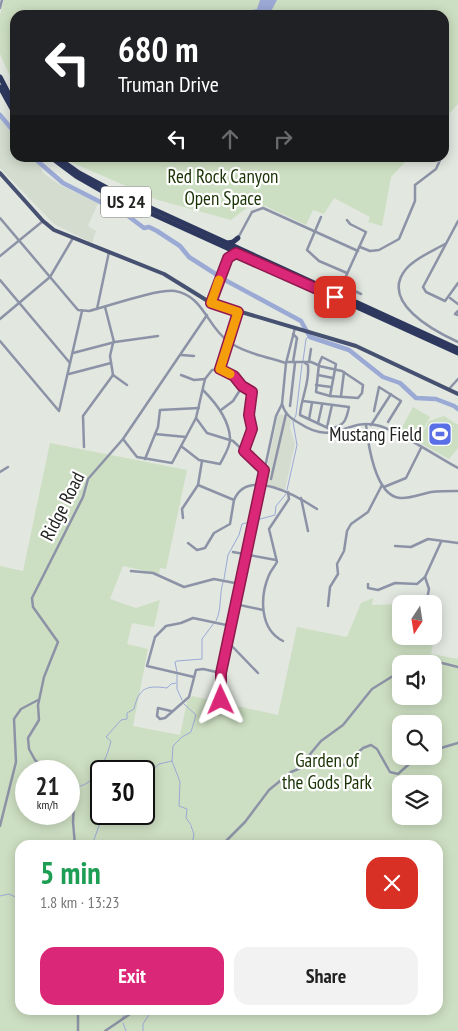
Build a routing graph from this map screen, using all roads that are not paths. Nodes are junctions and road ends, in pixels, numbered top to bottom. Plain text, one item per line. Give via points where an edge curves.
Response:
1 (2, 0) edge
2 (0, 8) edge
3 (0, 77) edge
4 (0, 87) edge
5 (10, 96) edge
6 (10, 105) edge
7 (58, 162) edge
8 (64, 162) edge
9 (439, 162) edge
10 (0, 174) edge
11 (321, 217) dead end
12 (0, 218) edge
13 (347, 220) dead end
14 (458, 221) edge
15 (43, 222) junction
16 (314, 231) junction
17 (73, 238) junction
18 (238, 238) junction
19 (19, 241) junction
20 (445, 244) junction
21 (226, 245) junction
22 (360, 247) junction
23 (233, 248) junction
24 (358, 251) junction
25 (109, 252) junction
26 (241, 252) junction
27 (0, 256) edge
28 (228, 258) junction
29 (347, 273) junction
30 (50, 277) junction
31 (0, 280) edge
32 (458, 283) edge
33 (360, 294) dead end
34 (450, 298) junction
35 (20, 303) junction
36 (211, 303) junction
37 (458, 304) edge
38 (105, 307) junction
39 (98, 309) junction
40 (82, 311) junction
41 (238, 312) junction
42 (207, 315) junction
43 (0, 319) edge
44 (294, 332) junction
45 (158, 336) dead end
46 (0, 341) edge
47 (458, 342) edge
48 (114, 343) junction
49 (229, 343) junction
50 (311, 349) dead end
51 (458, 349) edge
52 (73, 353) junction
53 (458, 353) edge
54 (181, 355) junction
55 (194, 356) dead end
56 (291, 362) junction
57 (305, 362) junction
58 (310, 362) junction
59 (111, 363) junction
60 (70, 364) junction
61 (319, 366) junction
62 (220, 369) junction
63 (335, 369) junction
64 (344, 372) junction
65 (68, 374) junction
66 (113, 375) junction
67 (182, 375) dead end
68 (318, 375) junction
69 (333, 378) junction
70 (205, 379) junction
71 (458, 379) edge
72 (127, 385) dead end
73 (316, 385) junction
74 (242, 386) junction
75 (332, 387) junction
76 (449, 389) junction
77 (203, 390) junction
78 (392, 394) junction
79 (458, 394) edge
80 (330, 396) junction
81 (341, 396) junction
82 (335, 398) junction
83 (303, 402) junction
84 (312, 403) junction
85 (282, 404) junction
86 (333, 404) junction
87 (322, 405) junction
88 (290, 406) dead end
89 (199, 408) junction
90 (221, 410) junction
91 (374, 411) dead end
92 (277, 412) junction
93 (285, 413) junction
94 (196, 418) junction
95 (308, 419) junction
96 (318, 422) junction
97 (388, 422) dead end
98 (366, 424) junction
99 (371, 425) junction
100 (328, 427) junction
101 (155, 434) junction
102 (186, 437) junction
103 (123, 440) junction
104 (231, 440) junction
105 (181, 446) junction
106 (84, 447) dead end
107 (421, 448) junction
108 (244, 451) junction
109 (145, 459) junction
110 (202, 461) junction
111 (8, 467) dead end
112 (458, 468) edge
113 (264, 470) junction
114 (0, 472) edge
115 (271, 479) dead end
116 (198, 485) junction
117 (260, 485) junction
118 (383, 486) junction
119 (458, 491) edge
120 (288, 492) junction
121 (300, 498) junction
122 (234, 500) junction
123 (316, 510) dead end
124 (183, 518) dead end
125 (308, 531) dead end
126 (441, 542) junction
127 (188, 543) dead end
128 (458, 543) edge
129 (395, 546) dead end
130 (233, 552) dead end
131 (246, 554) junction
132 (277, 560) junction
133 (131, 571) dead end
134 (425, 577) junction
135 (240, 584) junction
136 (368, 584) dead end
137 (428, 595) edge
138 (235, 604) junction
139 (328, 606) dead end
140 (263, 610) junction
141 (231, 626) junction
142 (283, 641) dead end
143 (228, 642) junction
144 (442, 663) edge
145 (458, 667) edge
146 (221, 673) junction
147 (258, 673) dead end
148 (194, 677) junction
149 (392, 677) edge
150 (222, 694) dead end
151 (39, 699) junction
152 (30, 705) junction
153 (38, 710) junction
154 (171, 711) junction
155 (458, 743) edge
156 (442, 748) edge
157 (310, 757) junction
158 (35, 760) edge
159 (314, 763) junction
160 (408, 765) edge
161 (301, 766) junction
162 (73, 825) edge
163 (0, 826) edge
164 (75, 840) edge
165 (227, 840) edge
166 (78, 1015) edge
167 (129, 1015) edge
168 (78, 1031) edge
169 (106, 1031) edge

1 - 2 street
3 - 5 highway
4 - 6 highway
7 - 21 highway, US 24 via 96,188
8 - 21 highway, US 24 via 100,185
9 - 22 street via 436,169 415,185 415,201 399,239 379,250
10 - 15 main road
11 - 16 street
12 - 19 street
13 - 22 street via 366,232
14 - 20 street
15 - 17 main road
15 - 19 street
16 - 18 street via 268,209 258,208 249,216
16 - 24 street
16 - 29 street via 307,250 322,262
17 - 25 main road
17 - 30 street
18 - 21 highway
18 - 23 highway
19 - 27 street
19 - 30 street
20 - 34 street via 423,287 441,300
20 - 47 street via 406,268 400,293 405,306 413,314
21 - 23 highway, US 24
22 - 24 street
23 - 26 highway, US 24
23 - 28 highway
24 - 29 street
25 - 36 main road via 173,278
25 - 39 street
26 - 28 highway
26 - 51 highway, US 24
26 - 53 highway, US 24
28 - 36 street
29 - 33 street via 342,285
30 - 35 street
30 - 40 street
31 - 35 street
32 - 34 street
34 - 37 street
35 - 43 street
35 - 60 street
36 - 41 main road
38 - 39 street
38 - 42 street via 174,291 196,301
38 - 48 street
39 - 40 street
40 - 52 street
41 - 44 main road
41 - 49 street
42 - 49 street
42 - 54 street, Ridge Road
44 - 56 street
44 - 56 street via 296,338
44 - 76 main road via 301,329 372,353
45 - 48 street
46 - 65 street via 60,411
48 - 52 street
48 - 59 street
49 - 56 street
49 - 62 street
50 - 58 street
52 - 60 street
54 - 55 street
54 - 103 street, Ridge Road
56 - 57 street
56 - 85 street
56 - 88 street
57 - 58 street
57 - 83 street via 309,371
58 - 61 street
59 - 65 street
59 - 66 street
60 - 65 street
61 - 63 street
61 - 63 street via 323,357 335,362
61 - 68 street
62 - 70 street via 212,370
62 - 74 street via 237,378
63 - 64 street
63 - 69 street
64 - 81 street
64 - 81 street via 364,387 358,398
66 - 72 street
66 - 106 street via 83,416
67 - 70 street via 194,380
68 - 69 street
68 - 73 street
69 - 75 street
70 - 77 street
71 - 76 street
73 - 75 street
73 - 80 street via 317,393
74 - 90 street
74 - 108 street via 253,394 249,415 252,429
75 - 80 street
76 - 79 main road
77 - 89 street
77 - 90 street
78 - 91 street via 379,387
78 - 97 street via 401,400
78 - 99 street
80 - 82 street
81 - 82 street
82 - 86 street
83 - 84 street
83 - 95 street via 301,416
84 - 87 street
84 - 95 street
85 - 92 street
85 - 93 street
86 - 87 street
86 - 100 street
86 - 100 street via 349,407 347,420 343,425
87 - 96 street
89 - 94 street
89 - 101 street via 163,409 159,412
90 - 104 street
92 - 93 street
92 - 113 street
93 - 98 street via 321,434
93 - 115 street
94 - 102 street
94 - 104 street via 209,434
95 - 96 street
96 - 100 street
98 - 99 street
98 - 118 street via 370,450
99 - 107 street
101 - 102 street
101 - 109 street
102 - 105 street
103 - 109 street via 135,456
103 - 151 street, Ridge Road via 87,482 83,497 32,598 33,606 57,640
104 - 108 street
104 - 110 street via 220,464
105 - 109 street via 171,463
105 - 110 street
107 - 112 street
107 - 118 street via 406,478
108 - 113 street
110 - 116 street
111 - 114 street
113 - 117 street
116 - 122 street
116 - 124 street via 183,506
117 - 120 street
117 - 122 street via 240,490
117 - 131 street
118 - 119 street via 393,496 402,498
118 - 139 street via 368,512 351,524 347,531 344,551 336,564 338,574 330,587
120 - 121 street
120 - 132 street via 289,499 270,529
121 - 123 street
121 - 125 street
122 - 127 street via 230,524 214,533 207,547 197,550
126 - 128 street
126 - 129 street via 428,539 411,547
126 - 134 street
130 - 131 street
131 - 132 street
131 - 135 street
132 - 140 street via 262,601
133 - 135 street via 153,573 184,587 214,579
134 - 136 street via 417,584 391,584 378,590 368,588
134 - 137 street
135 - 138 street
138 - 140 street
138 - 141 street
140 - 142 street via 272,632
141 - 143 street
141 - 148 street via 193,618 166,626 155,637 147,666
143 - 146 street
143 - 147 street
144 - 145 street
146 - 148 street via 198,669
146 - 150 street
148 - 154 street via 189,697
149 - 157 street via 372,690 343,725 321,741
151 - 152 street
151 - 153 street, Ridge Road
152 - 153 street
152 - 163 street via 21,709 14,719 16,762
153 - 158 street, Ridge Road via 39,720 27,743
154 - 154 street via 158,708 157,716 163,718
155 - 156 street
157 - 159 street
157 - 161 street
159 - 160 street via 344,765 371,745 377,749 390,772 398,774
159 - 161 street
161 - 165 street via 276,783
162 - 164 street
166 - 168 street
167 - 169 street

